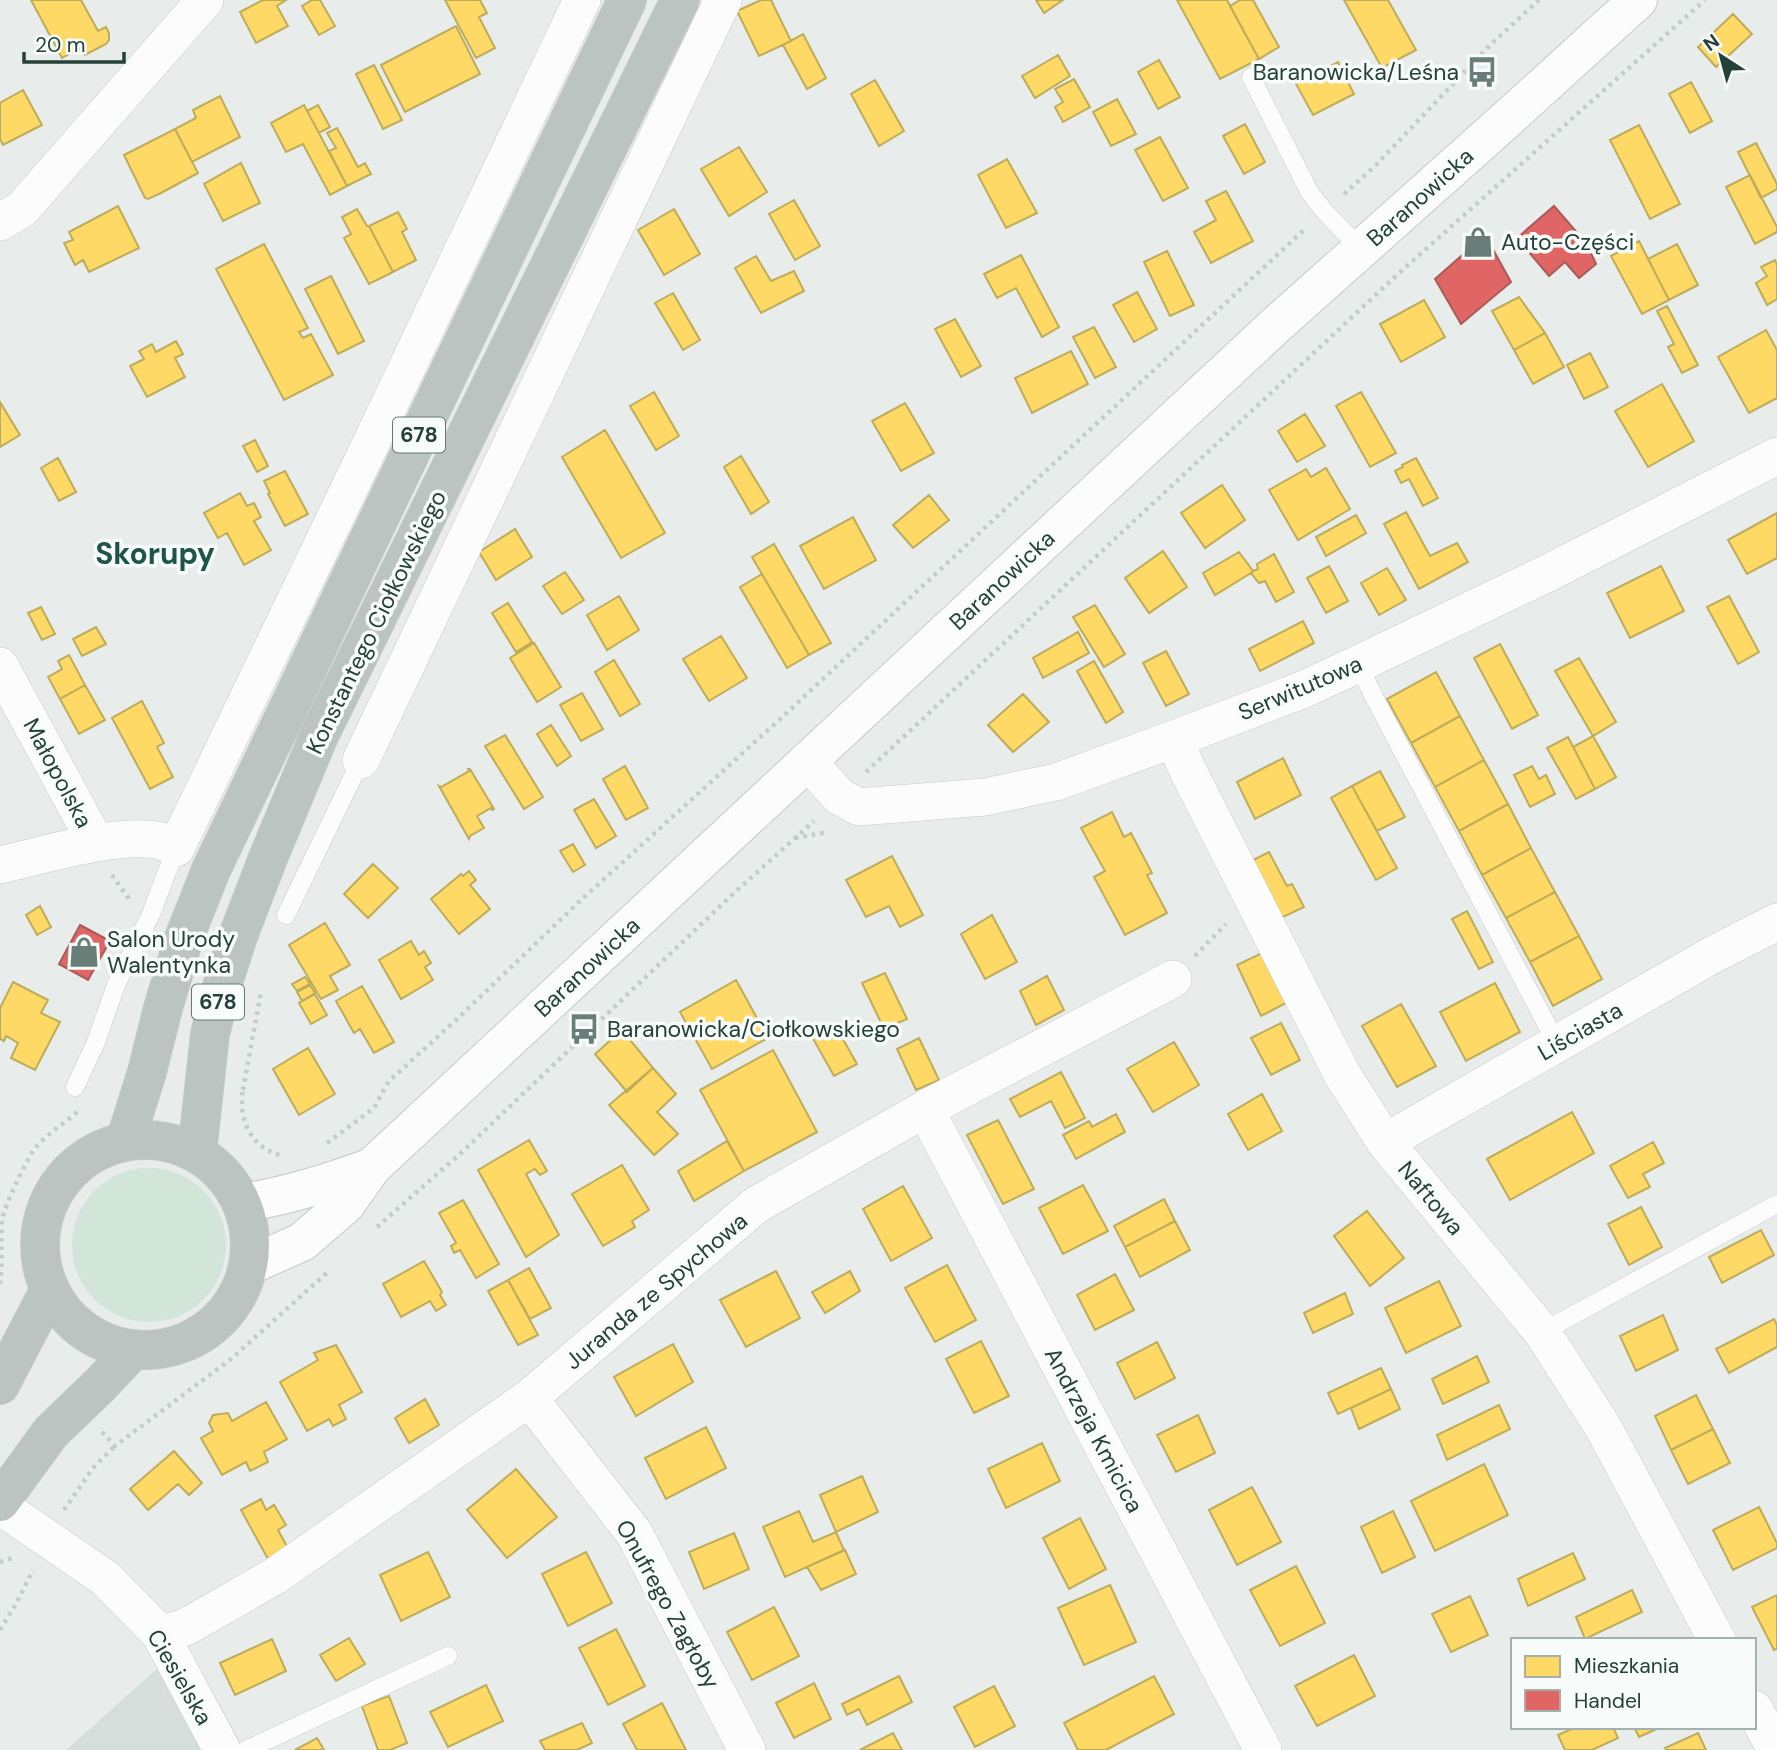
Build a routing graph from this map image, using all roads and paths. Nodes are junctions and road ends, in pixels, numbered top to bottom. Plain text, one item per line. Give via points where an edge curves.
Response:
1 (205, 0) edge
2 (582, 0) edge
3 (627, 0) edge
4 (680, 0) edge
5 (723, 0) edge
6 (1539, 0) edge
7 (1638, 0) edge
8 (1705, 0) edge
9 (1251, 77) dead end
10 (1325, 212) junction
11 (0, 222) edge
12 (1362, 249) junction
13 (1777, 457) edge
14 (1358, 664) junction
15 (0, 666) edge
16 (1174, 739) junction
17 (361, 760) joint
18 (807, 761) junction
19 (840, 797) junction
20 (96, 843) junction
21 (176, 848) junction
22 (0, 865) edge
23 (151, 914) junction
24 (286, 915) dead end
25 (1231, 919) dead end
26 (1777, 922) edge
27 (1173, 979) joint
28 (262, 983) dead end
29 (1557, 1044) junction
30 (75, 1087) dead end
31 (243, 1092) dead end
32 (83, 1105) dead end
33 (925, 1109) junction
34 (125, 1142) junction
35 (1385, 1142) junction
36 (324, 1145) dead end
37 (197, 1153) junction
38 (372, 1167) junction
39 (242, 1203) junction
40 (1777, 1204) edge
41 (346, 1205) junction
42 (248, 1266) junction
43 (329, 1270) dead end
44 (0, 1284) edge
45 (50, 1289) junction
46 (1542, 1332) junction
47 (134, 1349) junction
48 (0, 1385) edge
49 (529, 1398) junction
50 (79, 1406) junction
51 (0, 1504) edge
52 (38, 1560) dead end
53 (0, 1630) edge
54 (160, 1634) junction
55 (1716, 1638) edge
56 (448, 1656) dead end
57 (1756, 1713) edge
58 (222, 1750) edge
59 (246, 1750) edge
60 (747, 1750) edge
61 (1263, 1750) edge
62 (1776, 1750) edge

1 - 11 street via 22,209
2 - 21 street
3 - 34 highway, Konstantego Ciołkowskiego / 678 via 211,870 184,938
4 - 37 highway, Konstantego Ciołkowskiego / 678 via 318,738 223,983 210,1034
5 - 17 street
6 - 10 path
7 - 12 street, Baranowicka
8 - 19 path via 1398,274
9 - 10 lane via 1310,193
10 - 12 lane
10 - 36 path via 580,901 389,1081 374,1108
12 - 18 street, Baranowicka
13 - 14 street, Serwitutowa
14 - 16 street, Serwitutowa
14 - 29 lane
15 - 20 street, Małopolska
16 - 19 street, Serwitutowa via 1056,782 985,797 859,807
16 - 35 street, Naftowa via 1342,1074
17 - 24 lane
18 - 19 street
18 - 38 street, Baranowicka
19 - 41 path via 368,1235
20 - 21 street via 147,839
20 - 22 street
20 - 23 path via 123,893
21 - 23 lane
23 - 30 lane
25 - 27 path
26 - 29 street, Liściasta
27 - 33 street, Juranda ze Spychowa
28 - 31 path
29 - 35 street, Liściasta
32 - 44 path via 34,1148 9,1200 1,1221
33 - 49 street, Juranda ze Spychowa via 756,1205
33 - 61 street, Andrzeja Kmicica
34 - 37 highway via 174,1143
34 - 45 highway via 93,1153 55,1191 41,1231 41,1261
35 - 46 street, Naftowa
37 - 39 highway via 215,1166
38 - 39 street, Baranowicka via 333,1182
38 - 41 street, Baranowicka
39 - 42 highway via 250,1235
40 - 46 lane
41 - 42 street, Baranowicka via 302,1242
42 - 47 highway via 238,1295 219,1320 194,1338 164,1348
43 - 50 path via 231,1359 114,1446
45 - 47 highway via 70,1319 100,1340
45 - 48 highway
46 - 55 street, Naftowa via 1603,1427
47 - 50 highway
49 - 54 street, Juranda ze Spychowa via 275,1576 186,1627
49 - 60 street, Onufrego Zagłoby via 634,1533
50 - 51 highway via 51,1432
51 - 54 street, Ciesielska via 105,1578
52 - 53 path
54 - 58 street, Ciesielska
56 - 59 lane
57 - 62 street

